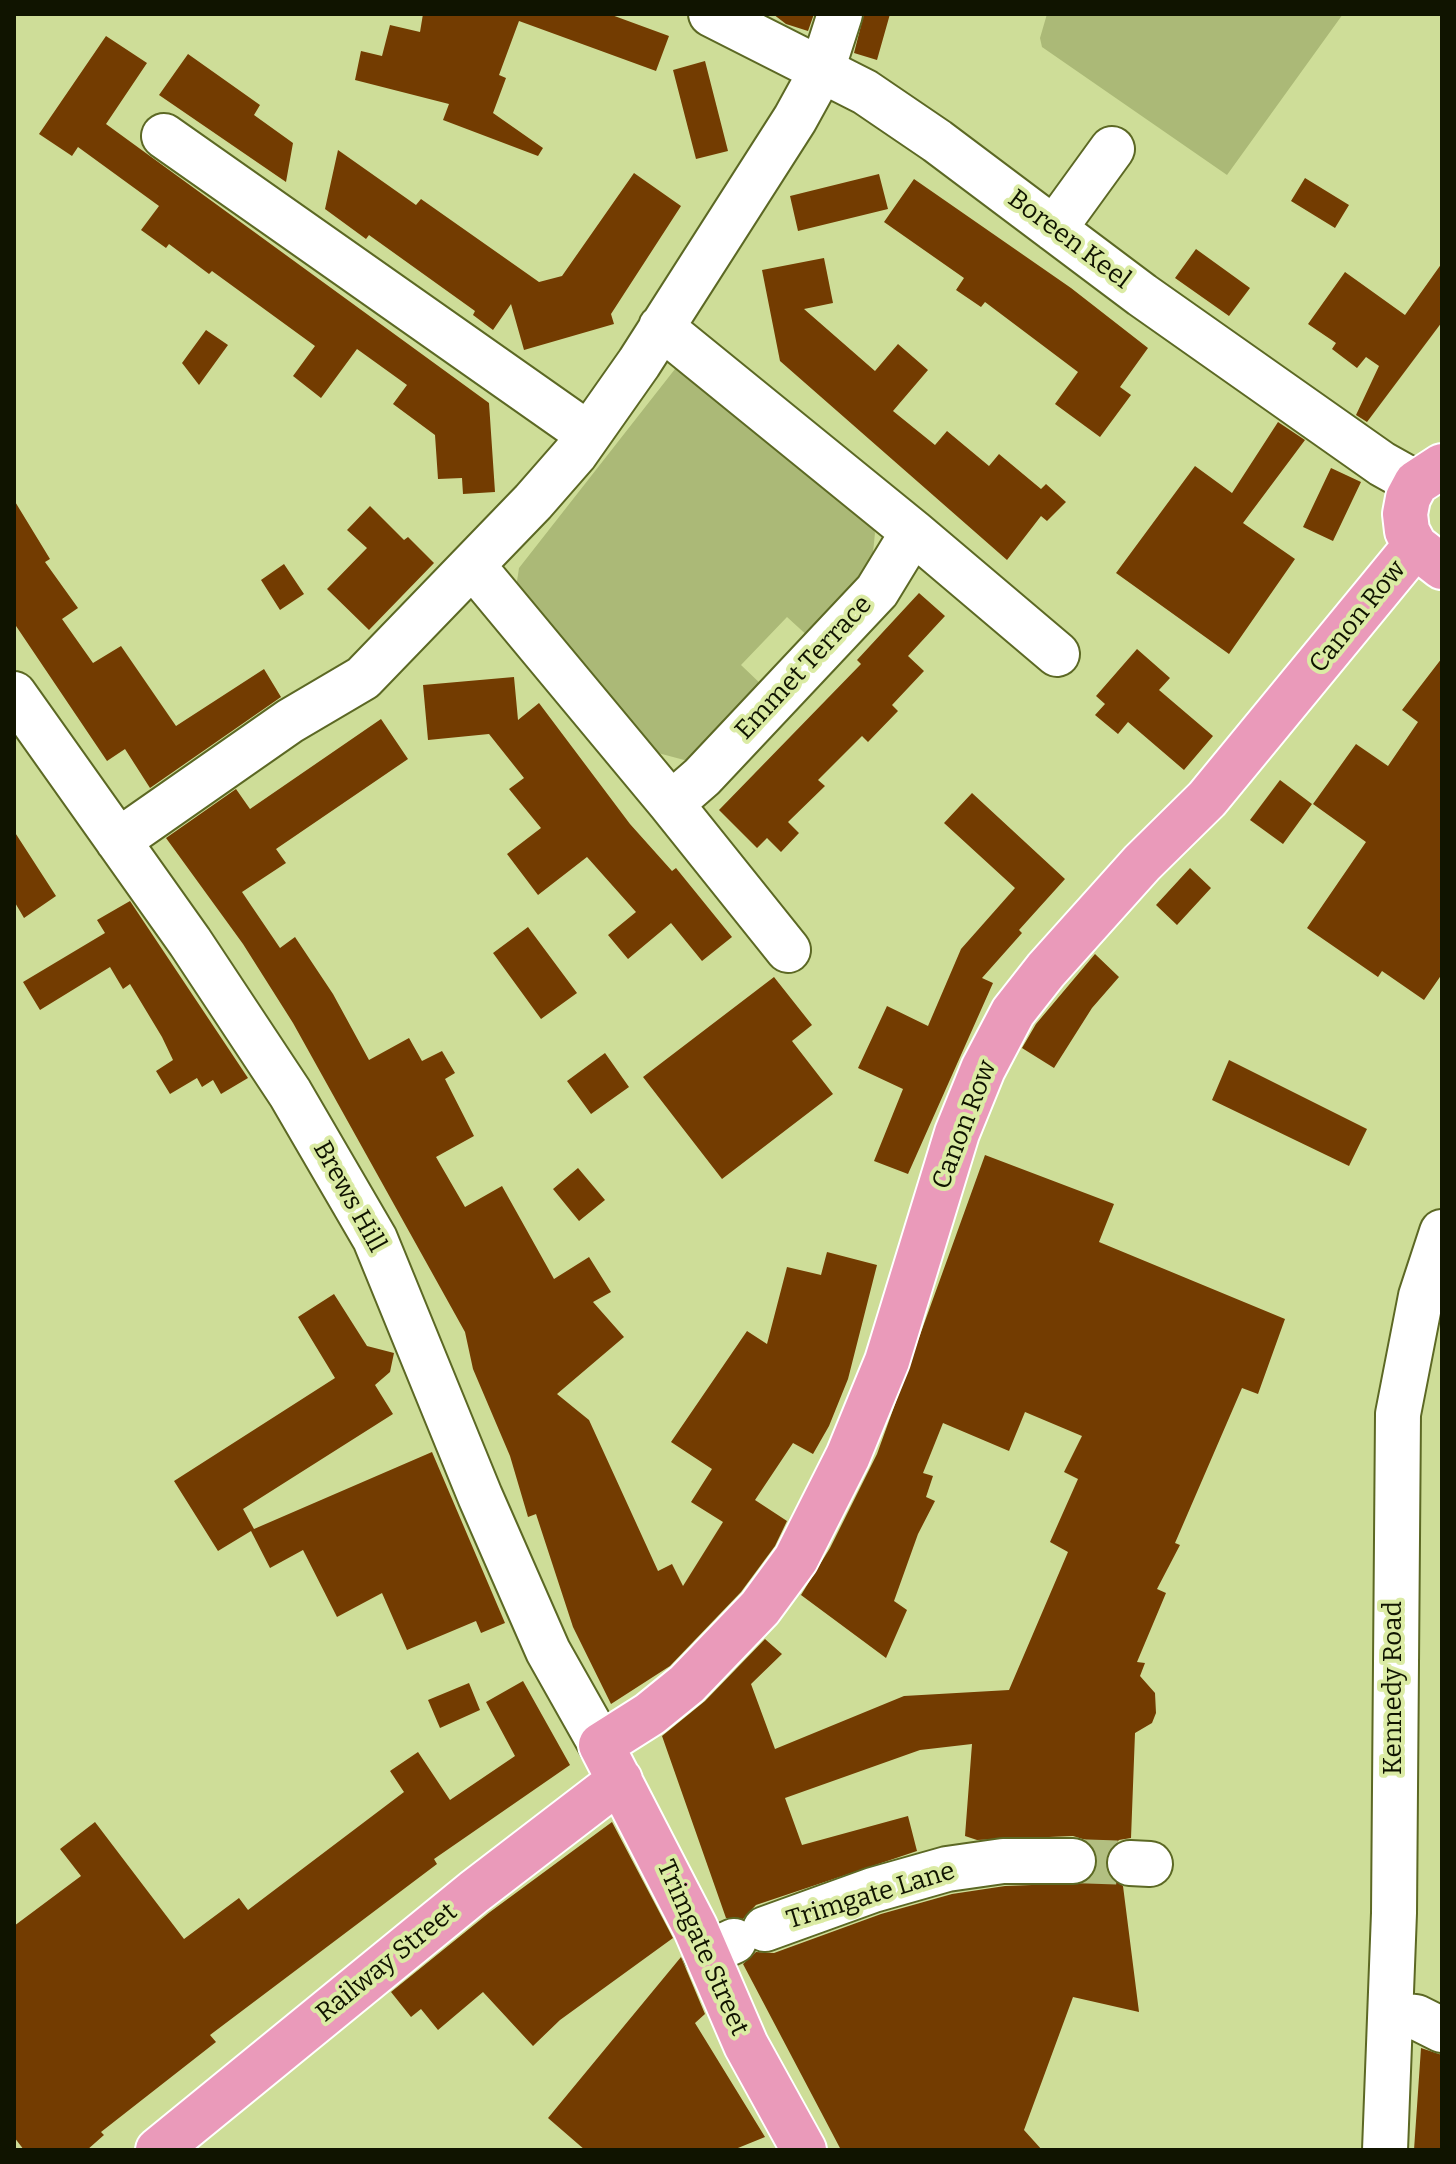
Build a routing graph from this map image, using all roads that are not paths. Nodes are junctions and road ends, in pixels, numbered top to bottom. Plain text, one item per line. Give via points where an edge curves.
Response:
1 (711, 14) edge
2 (840, 14) edge
3 (822, 70) junction
4 (164, 136) dead end
5 (1112, 149) dead end
6 (1054, 229) junction
7 (661, 327) junction
8 (588, 434) junction
9 (1429, 474) edge
10 (913, 532) junction
11 (1428, 557) edge
12 (473, 566) junction
13 (1057, 654) dead end
14 (14, 694) edge
15 (671, 804) junction
16 (118, 841) junction
17 (788, 950) dead end
18 (1442, 1232) edge
19 (610, 1763) junction
20 (1073, 1861) tunnel mouth
21 (735, 1941) junction
22 (1391, 2014) junction
23 (1442, 2030) edge
24 (158, 2150) edge
25 (804, 2150) edge
26 (1385, 2150) edge

1 - 3 street, Boreen Keel
2 - 3 street
3 - 6 street, Boreen Keel via 937,141
3 - 7 street
4 - 8 street
5 - 6 street
6 - 9 street, Boreen Keel via 1382,464
7 - 8 street
7 - 10 street
8 - 12 street
9 - 11 main road via 1408,498 1405,514 1407,531
10 - 13 street
10 - 15 street, Emmet Terrace via 877,591
11 - 19 main road, Canon Row via 1106,902 1013,1012 957,1133 887,1361 848,1456 796,1559 760,1608 687,1684 650,1714
12 - 15 street
12 - 16 street via 363,678 290,721
14 - 16 street, Brews Hill
15 - 17 street
16 - 19 street, Brews Hill via 290,1093 375,1239 548,1651
18 - 22 street, Kennedy Road via 1421,1296 1398,1414
19 - 21 main road, Trimgate Street
19 - 24 main road, Railway Street via 462,1902
20 - 21 street, Trimgate Lane via 1003,1861 947,1869
21 - 25 main road, Trimgate Street via 746,2045
22 - 23 street via 1416,2017
22 - 26 street, Kennedy Road

